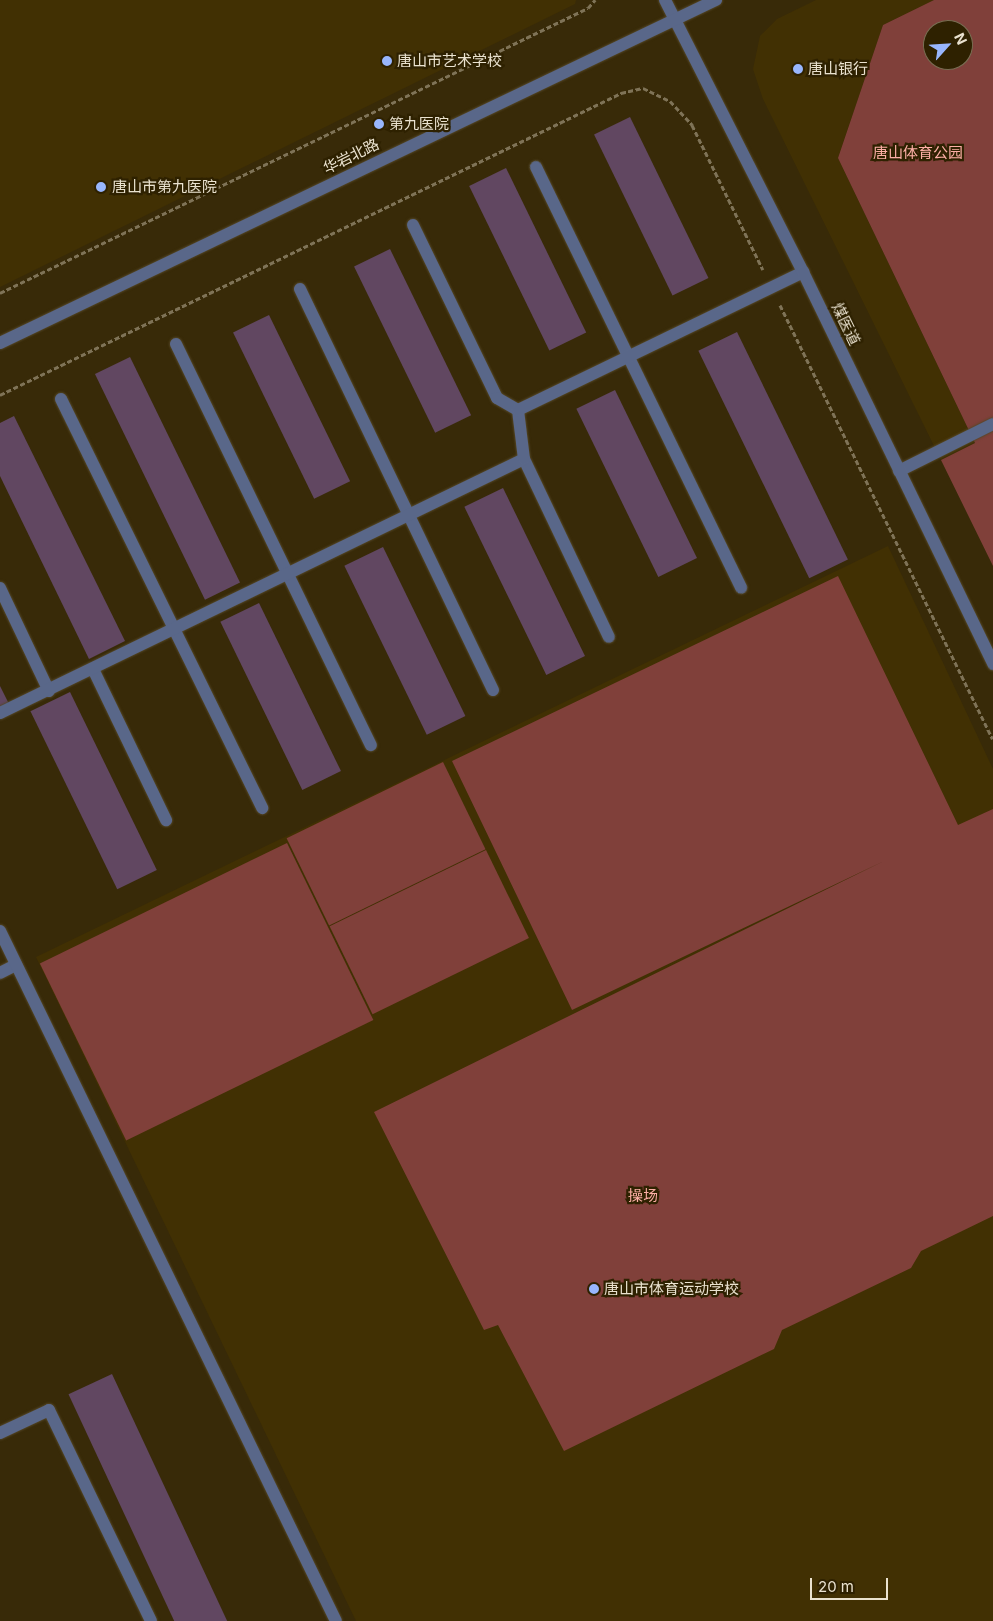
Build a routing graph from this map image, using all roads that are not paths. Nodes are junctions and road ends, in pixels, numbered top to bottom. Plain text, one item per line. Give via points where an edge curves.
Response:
1 (665, 0) edge
2 (716, 0) edge
3 (675, 21) junction
4 (536, 167) dead end
5 (413, 225) dead end
6 (803, 272) junction
7 (300, 289) dead end
8 (0, 343) edge
9 (176, 344) dead end
10 (628, 357) junction
11 (61, 399) dead end
12 (518, 410) junction
13 (993, 424) edge
14 (524, 459) junction
15 (899, 471) junction
16 (410, 515) junction
17 (288, 575) junction
18 (0, 588) edge
19 (741, 588) dead end
20 (175, 629) junction
21 (609, 637) dead end
22 (993, 664) edge
23 (93, 669) junction
24 (494, 690) dead end
25 (48, 691) junction
26 (0, 713) edge
27 (371, 745) dead end
28 (262, 808) dead end
29 (166, 820) dead end
30 (0, 931) edge
31 (16, 965) junction
32 (0, 973) edge
33 (0, 1433) edge
34 (151, 1621) edge
35 (336, 1621) edge

1 - 3 street, 煤医道
2 - 3 street, 华岩北路
3 - 6 street, 煤医道
3 - 8 street, 华岩北路
4 - 10 street
5 - 12 street via 496,398
6 - 10 street
6 - 15 street, 煤医道
7 - 16 street
9 - 17 street
10 - 12 street
10 - 19 street
11 - 20 street
12 - 14 street
13 - 15 street
14 - 16 street
14 - 21 street
15 - 22 street, 煤医道
16 - 17 street
16 - 24 street
17 - 20 street
17 - 27 street
18 - 25 street
20 - 23 street
20 - 28 street
23 - 25 street
23 - 29 street
25 - 26 street
30 - 31 street
31 - 32 street
31 - 35 street
33 - 34 street via 49,1410

